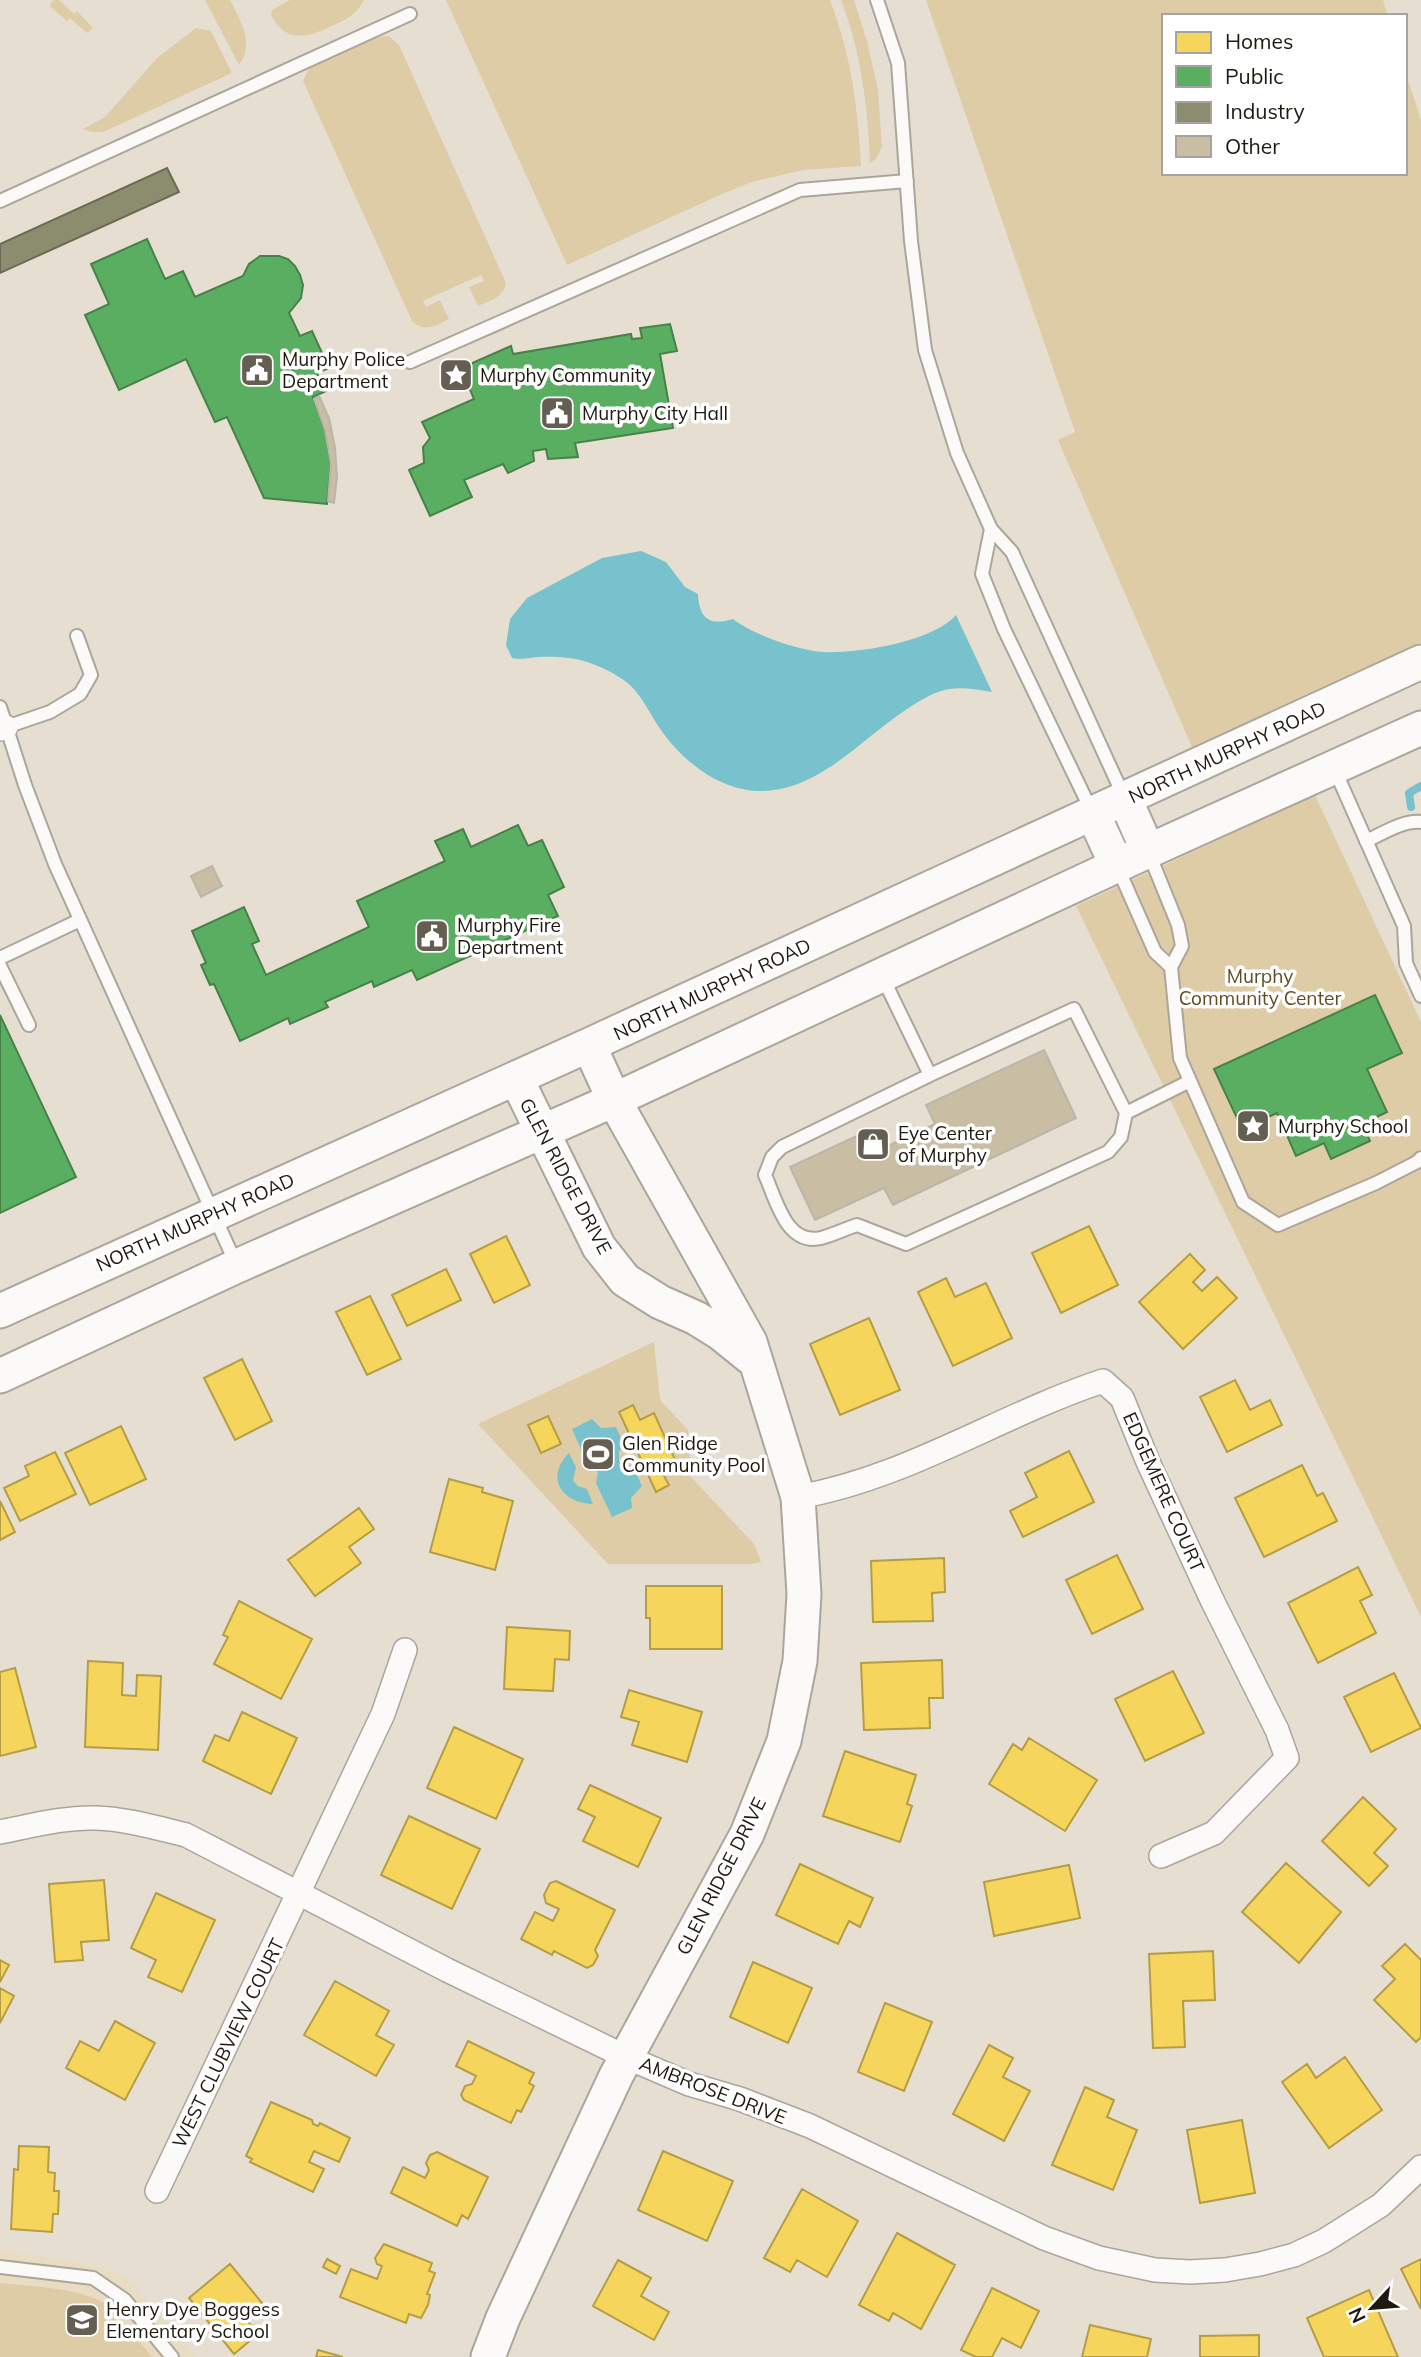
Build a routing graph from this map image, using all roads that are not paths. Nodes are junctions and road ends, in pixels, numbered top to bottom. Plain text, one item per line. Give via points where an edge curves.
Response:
1 (877, 0) edge
2 (410, 14) dead end
3 (907, 181) junction
4 (0, 201) edge
5 (410, 362) dead end
6 (991, 529) junction
7 (77, 636) dead end
8 (1421, 662) edge
9 (2, 721) edge
10 (1421, 728) edge
11 (1334, 768) junction
12 (1125, 799) junction
13 (1093, 814) junction
14 (1421, 822) edge
15 (1366, 841) junction
16 (1149, 851) junction
17 (1117, 866) junction
18 (80, 920) junction
19 (0, 958) edge
20 (0, 966) edge
21 (1171, 967) junction
22 (882, 975) junction
23 (1421, 996) edge
24 (29, 1025) dead end
25 (589, 1045) junction
26 (930, 1075) junction
27 (516, 1078) junction
28 (1190, 1081) junction
29 (614, 1100) junction
30 (1126, 1112) junction
31 (541, 1133) junction
32 (1421, 1158) edge
33 (212, 1214) junction
34 (237, 1266) junction
35 (0, 1311) edge
36 (758, 1364) junction
37 (0, 1376) edge
38 (798, 1497) junction
39 (405, 1650) dead end
40 (0, 1832) edge
41 (1161, 1856) dead end
42 (299, 1895) junction
43 (626, 2057) junction
44 (1421, 2167) edge
45 (157, 2191) dead end
46 (0, 2267) edge
47 (172, 2357) edge
48 (488, 2357) edge

1 - 3 lane via 898,63
2 - 4 lane
3 - 5 lane via 800,190
3 - 6 lane via 925,350 957,453
6 - 12 lane via 1013,552
6 - 13 lane via 982,574
7 - 9 lane via 91,675 80,694 50,712
8 - 12 main road, NORTH MURPHY ROAD
9 - 18 lane
10 - 11 main road
11 - 15 lane
11 - 16 main road
12 - 13 main road, NORTH MURPHY ROAD
12 - 16 main road
13 - 17 main road
13 - 25 main road, NORTH MURPHY ROAD
14 - 15 lane
15 - 23 lane via 1404,926 1406,963
16 - 17 main road
16 - 21 lane via 1182,946
17 - 21 lane via 1155,952
17 - 22 main road
18 - 19 lane
18 - 33 lane
20 - 24 lane
21 - 28 lane via 1180,1058
22 - 26 lane
22 - 29 main road
25 - 27 main road, NORTH MURPHY ROAD
25 - 29 main road, GLEN RIDGE DRIVE
26 - 30 lane via 1074,1009
26 - 30 lane via 782,1147 772,1157 765,1175 789,1227 802,1238 819,1239 857,1225 906,1244 1108,1152 1121,1137
27 - 31 main road, GLEN RIDGE DRIVE
27 - 33 main road, NORTH MURPHY ROAD
28 - 30 lane
28 - 32 lane via 1243,1202 1278,1225 1376,1183
29 - 31 main road
29 - 36 main road, GLEN RIDGE DRIVE via 750,1342
31 - 34 main road
31 - 36 main road, GLEN RIDGE DRIVE via 599,1247 625,1280 720,1333
33 - 34 lane
33 - 35 main road, NORTH MURPHY ROAD
34 - 37 main road
36 - 38 main road, GLEN RIDGE DRIVE
38 - 41 street, EDGEMERE COURT via 891,1472 1103,1381 1122,1398 1287,1758 1214,1833
38 - 43 main road, GLEN RIDGE DRIVE via 804,1594 800,1661 784,1741 747,1834
39 - 42 street, WEST CLUBVIEW COURT via 383,1714
40 - 42 street, AMBROSE DRIVE via 95,1818 141,1824 186,1835
42 - 43 street, AMBROSE DRIVE
42 - 45 street, WEST CLUBVIEW COURT
43 - 44 street, AMBROSE DRIVE via 810,2126 1044,2238 1098,2258 1155,2270 1224,2270 1294,2255 1381,2205
43 - 48 main road, GLEN RIDGE DRIVE
46 - 47 lane via 93,2278 125,2300

